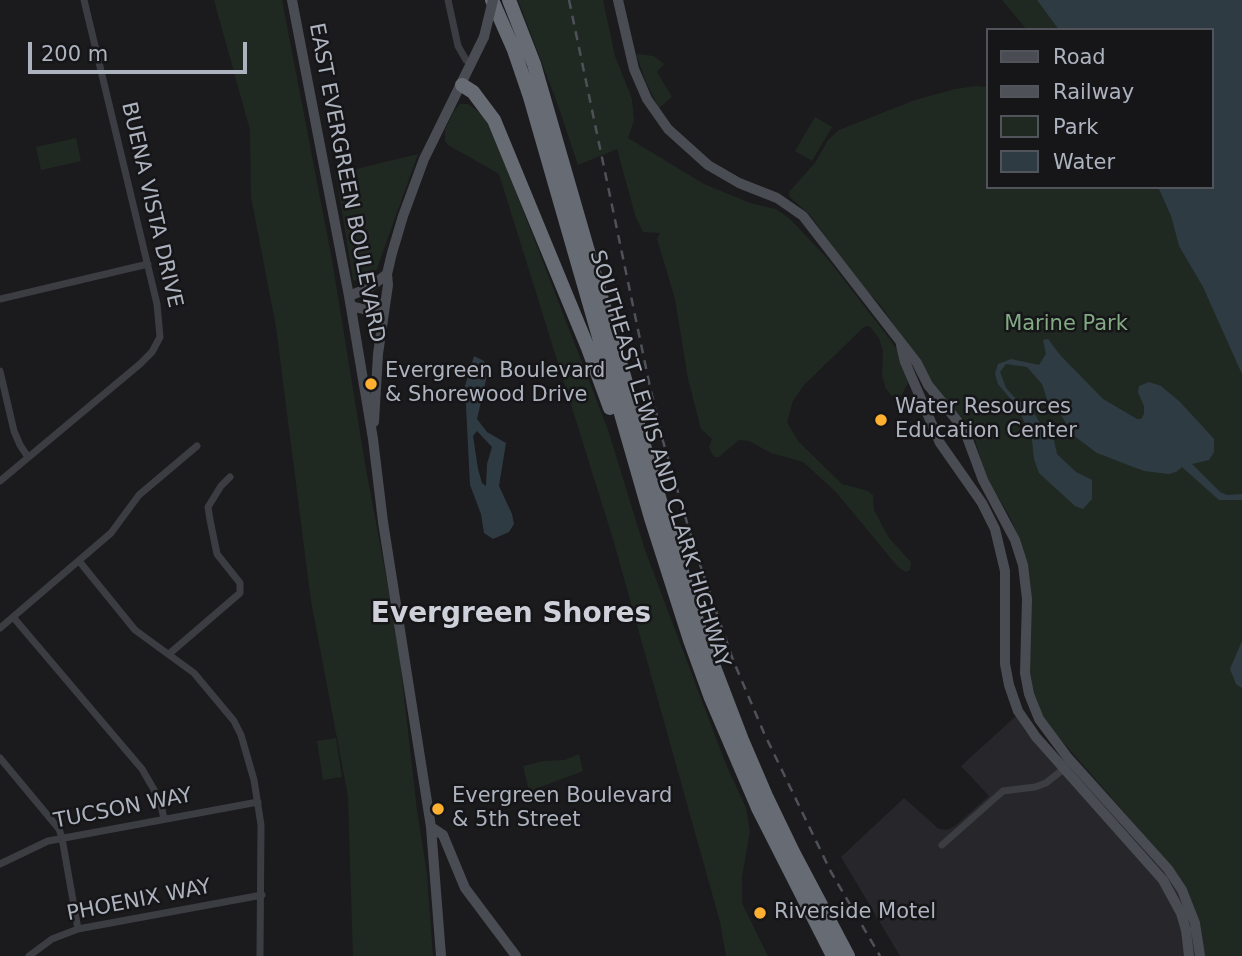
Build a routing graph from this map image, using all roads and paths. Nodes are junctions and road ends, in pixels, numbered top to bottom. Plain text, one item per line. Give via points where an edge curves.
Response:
1 (84, 0) edge
2 (292, 0) edge
3 (448, 0) edge
4 (493, 0) edge
5 (509, 0) edge
6 (611, 0) edge
7 (618, 0) edge
8 (472, 64) junction
9 (462, 85) junction
10 (808, 224) junction
11 (148, 264) junction
12 (387, 274) junction
13 (0, 299) edge
14 (350, 301) junction
15 (384, 303) junction
16 (900, 342) junction
17 (0, 371) edge
18 (948, 409) junction
19 (930, 421) junction
20 (373, 439) junction
21 (197, 446) dead end
22 (973, 451) junction
23 (28, 457) junction
24 (954, 462) junction
25 (230, 478) dead end
26 (0, 481) edge
27 (652, 518) junction
28 (79, 561) junction
29 (13, 617) junction
30 (0, 628) edge
31 (169, 654) junction
32 (0, 758) edge
33 (1068, 766) junction
34 (258, 802) junction
35 (163, 819) junction
36 (430, 827) junction
37 (62, 838) junction
38 (1133, 839) junction
39 (942, 845) dead end
40 (0, 864) edge
41 (262, 895) junction
42 (78, 929) junction
43 (1199, 942) junction
44 (29, 956) edge
45 (260, 956) edge
46 (440, 956) edge
47 (516, 956) edge
48 (834, 956) edge
49 (848, 956) edge
50 (1189, 956) edge
51 (1200, 956) edge
52 (1207, 956) edge

1 - 11 street, BUENA VISTA DRIVE
2 - 14 street, EAST EVERGREEN BOULEVARD
3 - 8 street via 458,46
4 - 8 street, bridge
4 - 27 highway, SOUTHEAST LEWIS AND CLARK HIGHWAY via 530,97
5 - 49 highway, SOUTHEAST LEWIS AND CLARK HIGHWAY via 534,64 701,633 766,796
6 - 10 street via 632,81 665,136 707,173
7 - 10 street via 634,69 668,129 708,165 777,198
8 - 9 street
9 - 12 street via 418,176
9 - 27 highway via 483,104 503,140
10 - 16 street
11 - 13 street
11 - 23 street, BUENA VISTA DRIVE via 161,323 152,352
12 - 14 street
12 - 15 street
14 - 15 street via 366,310
14 - 20 street, EAST EVERGREEN BOULEVARD
15 - 20 street
16 - 18 street
16 - 19 street
17 - 23 street via 14,431
18 - 19 street via 938,411
18 - 22 street via 964,429
19 - 24 street
20 - 36 street, EAST EVERGREEN BOULEVARD
21 - 28 street via 139,495 111,533
22 - 24 street via 966,460
22 - 33 street via 1023,565 1029,694
23 - 26 street
24 - 33 street via 982,503 1002,553 1005,664 1018,711
25 - 31 street via 208,507 217,555 240,583 240,593
27 - 48 highway, SOUTHEAST LEWIS AND CLARK HIGHWAY via 690,640 733,750 783,860
28 - 29 street
28 - 31 street via 135,630
29 - 30 street
29 - 35 street via 142,769 160,800
31 - 34 street via 194,673 234,721
32 - 37 street via 53,820
33 - 38 street
33 - 39 street via 1046,783 1003,791
34 - 35 street, TUCSON WAY
34 - 41 street
35 - 37 street, TUCSON WAY
36 - 46 street, EAST EVERGREEN BOULEVARD
36 - 47 street via 443,835 465,888
37 - 40 street, TUCSON WAY
37 - 42 street
38 - 43 street via 1168,869 1182,890
38 - 50 street via 1173,895 1186,930
41 - 42 street, PHOENIX WAY
41 - 45 street
42 - 44 street, PHOENIX WAY via 52,939
43 - 51 street
43 - 52 street

